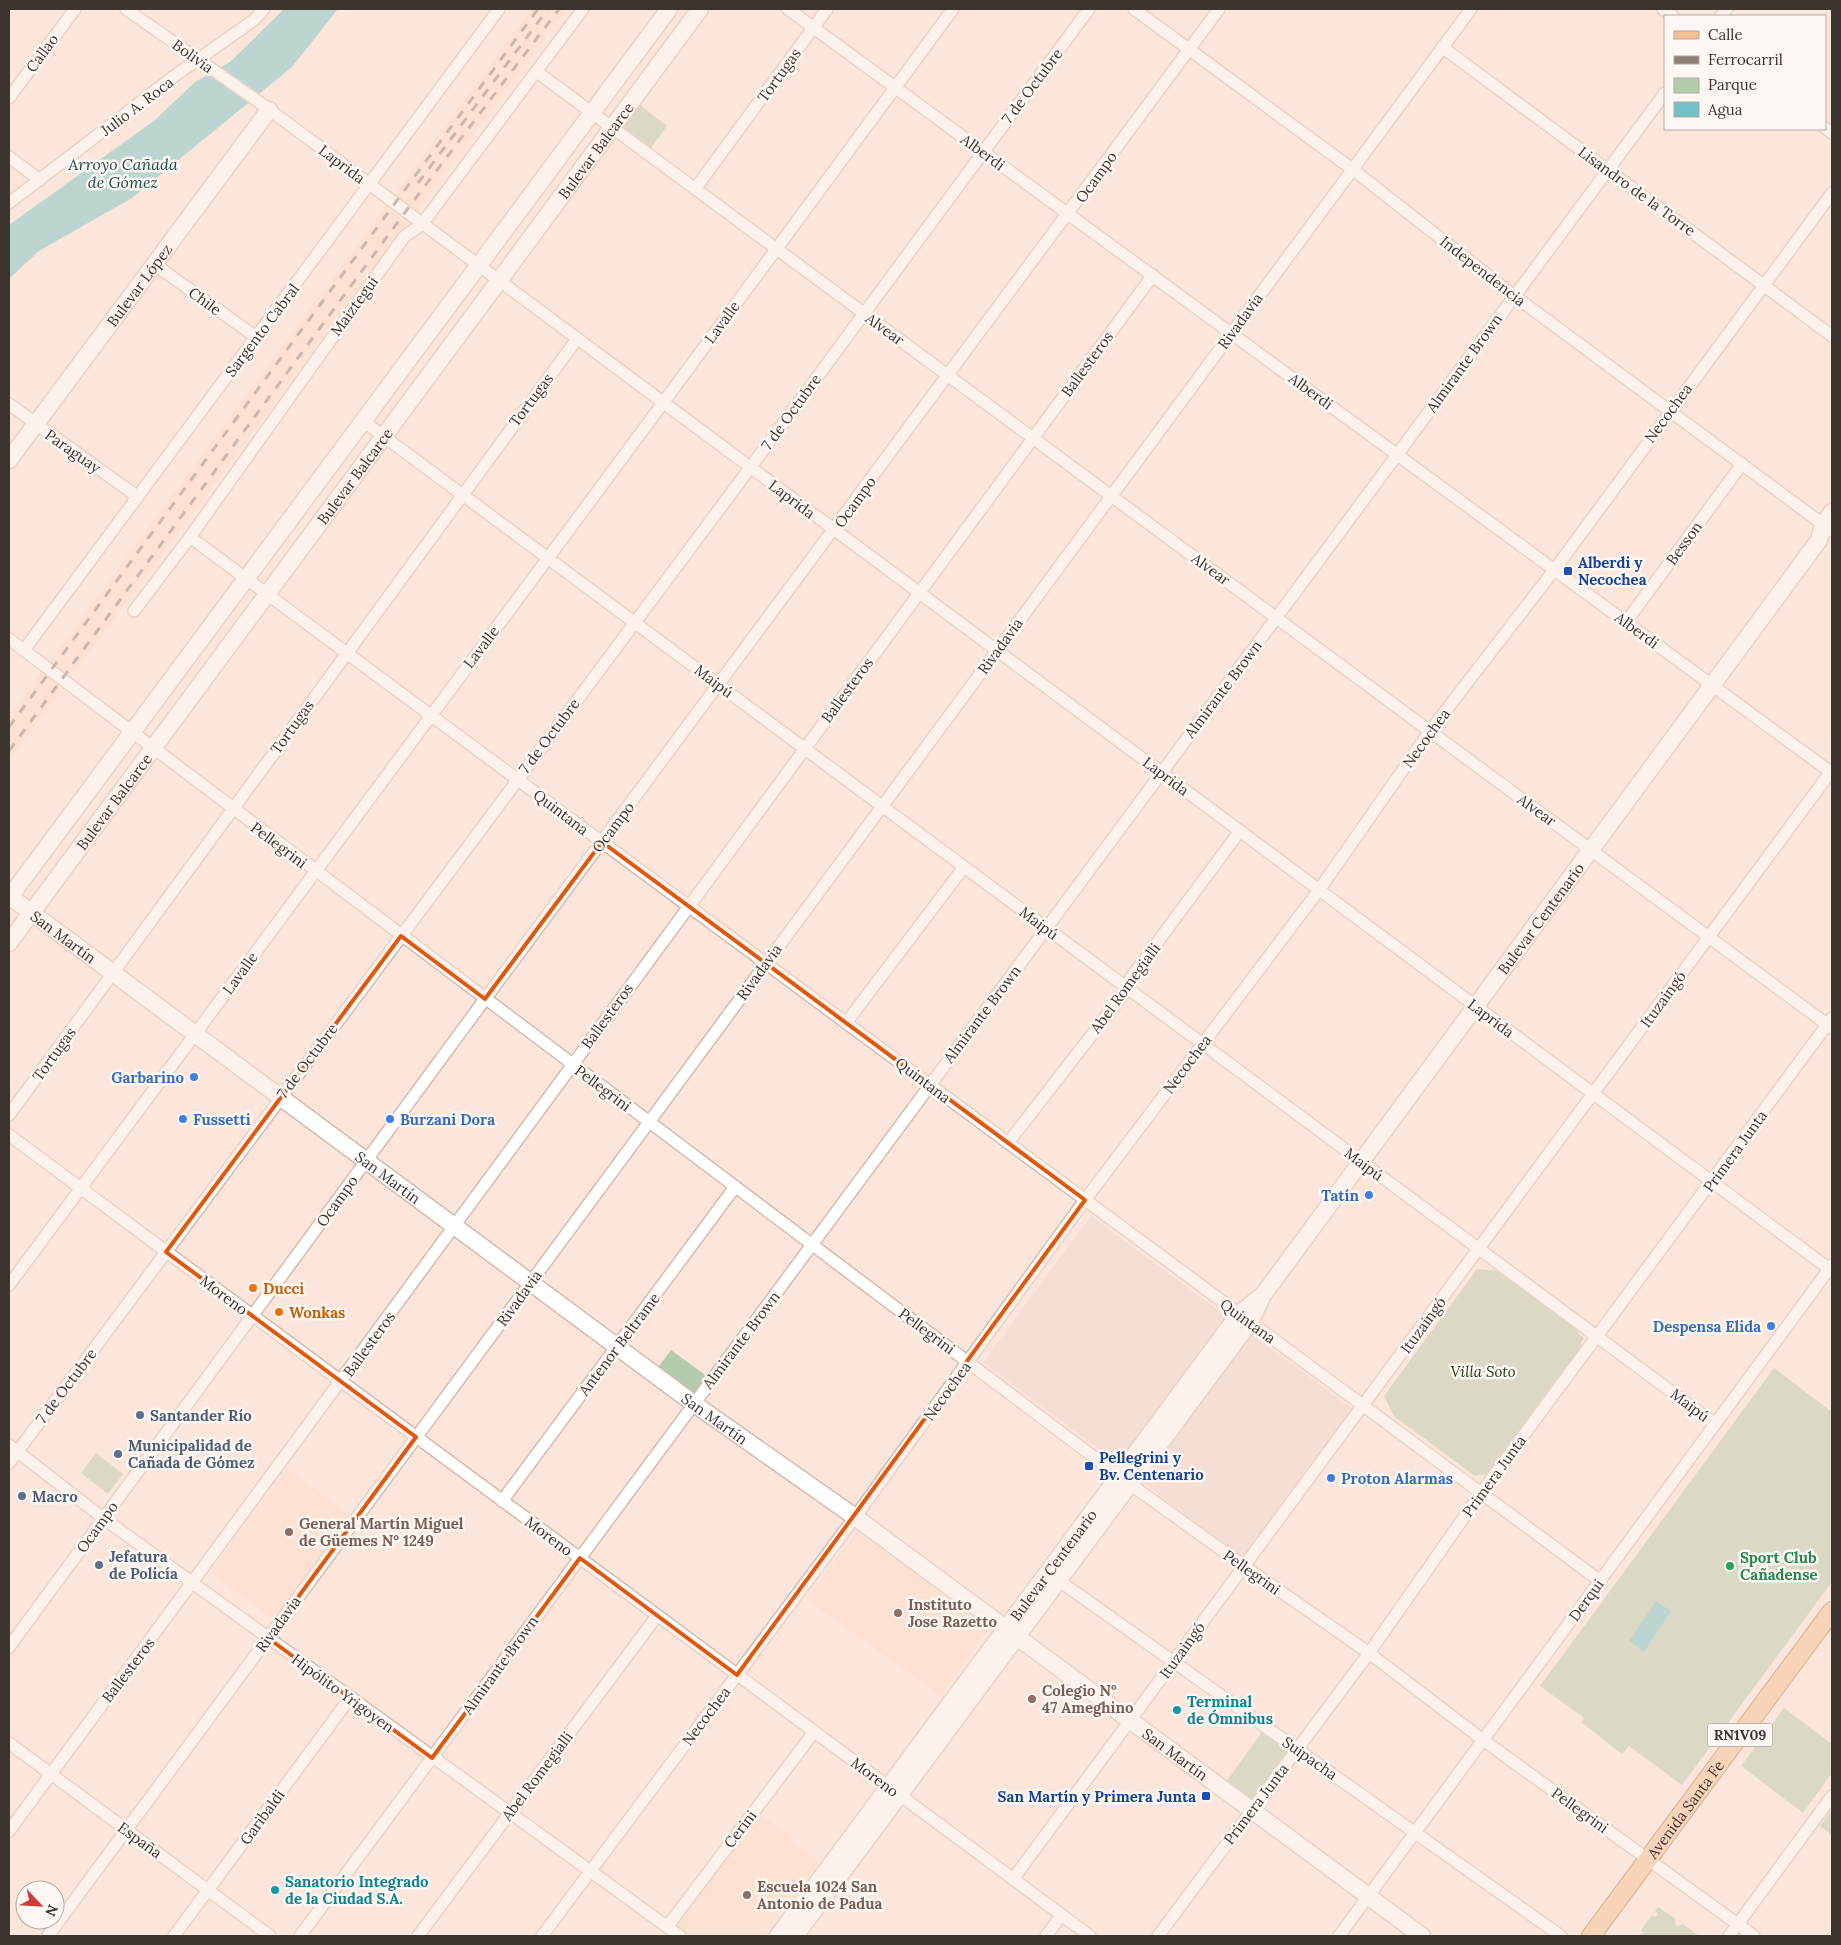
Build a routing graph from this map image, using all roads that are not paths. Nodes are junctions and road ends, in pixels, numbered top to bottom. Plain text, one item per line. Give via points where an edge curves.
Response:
1 (75, 9) edge
2 (126, 9) edge
3 (264, 9) edge
4 (499, 9) edge
5 (583, 9) edge
6 (669, 9) edge
7 (700, 9) edge
8 (788, 9) edge
9 (827, 9) edge
10 (953, 9) edge
11 (1089, 9) edge
12 (1134, 9) edge
13 (1219, 9) edge
14 (1472, 9) edge
15 (814, 27) junction
16 (1442, 47) junction
17 (1189, 49) junction
18 (199, 60) junction
19 (537, 72) junction
20 (895, 87) junction
21 (1664, 93) edge
22 (9, 98) edge
23 (264, 106) junction
24 (591, 112) junction
25 (612, 128) junction
26 (983, 152) junction
27 (9, 157) edge
28 (1352, 169) junction
29 (1608, 170) junction
30 (40, 180) junction
31 (370, 185) junction
32 (695, 189) junction
33 (1832, 193) edge
34 (9, 203) edge
35 (1069, 214) junction
36 (424, 225) junction
37 (776, 248) junction
38 (154, 264) junction
39 (478, 265) junction
40 (1152, 275) junction
41 (499, 281) junction
42 (1764, 285) junction
43 (1513, 295) junction
44 (863, 313) junction
45 (1231, 333) junction
46 (1832, 336) edge
47 (256, 337) junction
48 (577, 339) junction
49 (948, 375) junction
50 (664, 403) junction
51 (9, 404) edge
52 (1670, 411) junction
53 (363, 421) junction
54 (36, 424) junction
55 (384, 437) junction
56 (1033, 438) junction
57 (1397, 454) junction
58 (9, 460) edge
59 (1742, 464) junction
60 (750, 468) junction
61 (461, 494) junction
62 (1111, 496) junction
63 (138, 497) junction
64 (1828, 528) edge
65 (835, 530) junction
66 (190, 537) junction
67 (547, 558) junction
68 (1555, 569) junction
69 (246, 578) junction
70 (919, 593) junction
71 (267, 594) junction
72 (134, 611) dead end
73 (1276, 618) junction
74 (634, 622) junction
75 (1626, 622) junction
76 (9, 639) edge
77 (24, 650) junction
78 (997, 650) junction
79 (346, 653) junction
80 (1712, 684) junction
81 (718, 685) junction
82 (431, 715) junction
83 (1430, 731) junction
84 (131, 733) junction
85 (804, 748) junction
86 (152, 749) junction
87 (1832, 772) edge
88 (1161, 773) junction
89 (517, 779) junction
90 (882, 806) junction
91 (232, 809) junction
92 (1240, 831) junction
93 (602, 842) junction
94 (1591, 850) junction
95 (964, 867) junction
96 (315, 871) junction
97 (1319, 890) junction
98 (9, 897) edge
99 (688, 906) junction
100 (31, 913) junction
101 (1046, 928) junction
102 (401, 936) junction
103 (1709, 937) junction
104 (9, 943) edge
105 (766, 963) junction
106 (112, 974) junction
107 (1128, 988) junction
108 (485, 999) junction
109 (1475, 1006) junction
110 (846, 1023) junction
111 (1831, 1024) edge
112 (194, 1034) junction
113 (1202, 1044) junction
114 (571, 1064) junction
115 (930, 1085) junction
116 (1593, 1094) junction
117 (280, 1098) junction
118 (9, 1115) edge
119 (649, 1122) junction
120 (9, 1135) edge
121 (1008, 1143) junction
122 (366, 1162) junction
123 (1361, 1162) junction
124 (1712, 1182) junction
125 (735, 1187) junction
126 (80, 1188) junction
127 (1085, 1200) junction
128 (455, 1227) junction
129 (812, 1245) junction
130 (1479, 1249) junction
131 (166, 1252) junction
132 (1831, 1268) edge
133 (12, 1273) edge
134 (530, 1283) junction
135 (9, 1285) edge
136 (253, 1316) junction
137 (1244, 1318) junction
138 (1596, 1336) junction
139 (616, 1347) junction
140 (968, 1362) junction
141 (341, 1382) junction
142 (693, 1404) junction
143 (1363, 1406) junction
144 (1715, 1424) junction
145 (416, 1437) junction
146 (13, 1449) edge
147 (9, 1464) edge
148 (1125, 1479) junction
149 (1481, 1493) junction
150 (502, 1501) junction
151 (855, 1517) junction
152 (104, 1518) junction
153 (580, 1558) junction
154 (1244, 1566) junction
155 (1058, 1580) junction
156 (1600, 1581) junction
157 (192, 1583) junction
158 (1832, 1610) edge
159 (657, 1616) junction
160 (1011, 1633) junction
161 (268, 1638) junction
162 (9, 1647) edge
163 (1369, 1653) junction
164 (1174, 1661) junction
165 (737, 1675) junction
166 (350, 1698) junction
167 (1130, 1720) junction
168 (814, 1732) junction
169 (1483, 1740) junction
170 (9, 1743) edge
171 (1298, 1749) junction
172 (432, 1758) junction
173 (51, 1774) junction
174 (894, 1791) junction
175 (1832, 1796) edge
176 (1252, 1810) junction
177 (508, 1814) junction
178 (126, 1830) junction
179 (9, 1831) edge
180 (1415, 1832) junction
181 (1649, 1859) junction
182 (589, 1871) junction
183 (1013, 1879) junction
184 (208, 1890) junction
185 (1368, 1896) junction
186 (1061, 1916) junction
187 (1738, 1924) junction
188 (667, 1927) junction
189 (48, 1936) edge
190 (174, 1936) edge
191 (270, 1936) edge
192 (300, 1936) edge
193 (418, 1936) edge
194 (542, 1936) edge
195 (680, 1936) edge
196 (778, 1936) edge
197 (795, 1936) edge
198 (1046, 1936) edge
199 (1090, 1936) edge
200 (1158, 1936) edge
201 (1339, 1936) edge
202 (1422, 1936) edge
203 (1561, 1936) edge
204 (1591, 1936) edge
205 (1728, 1936) edge
206 (1754, 1936) edge

1 - 22 street, Callao
2 - 18 street, Bolivia
3 - 18 street, Julio A. Roca
4 - 31 street, Sargento Cabral
5 - 19 street, Maiztegui
6 - 24 main road, Bulevar Balcarce
7 - 25 main road, Bulevar Balcarce
8 - 15 street, Alberdi
9 - 15 street, Tortugas
10 - 20 street, Lavalle
11 - 26 street, 7 de Octubre
12 - 17 street, Independencia
13 - 17 street, Ocampo
14 - 16 street, Rivadavia
15 - 20 street, Alberdi
15 - 32 street, Tortugas
16 - 28 street, Rivadavia
16 - 29 street, Lisandro de la Torre
17 - 28 street, Independencia
17 - 35 street, Ocampo
18 - 23 street, Bolivia
18 - 30 street, Julio A. Roca
19 - 24 street, Alvear
19 - 36 street, Maiztegui
20 - 26 street, Alberdi
20 - 37 street, Lavalle
21 - 29 street, Almirante Brown
23 - 31 street, Laprida
23 - 38 main road, Bulevar López
24 - 25 street, Alvear
24 - 39 main road, Bulevar Balcarce
25 - 32 street, Alvear
25 - 41 main road, Bulevar Balcarce
26 - 35 street, Alberdi
26 - 44 street, 7 de Octubre
27 - 30 street
28 - 43 street, Independencia
28 - 45 street, Rivadavia
29 - 42 street, Lisandro de la Torre
29 - 43 street, Almirante Brown
30 - 34 street, Julio A. Roca
31 - 36 street, Laprida
31 - 47 street, Sargento Cabral
32 - 37 street, Alvear
33 - 42 street, Necochea
35 - 40 street, Alberdi
35 - 49 street, Ocampo
36 - 39 street, Laprida
36 - 66 street, Maiztegui via 404,237
37 - 44 street, Alvear
37 - 50 street, Lavalle
38 - 47 street, Chile
38 - 54 main road, Bulevar López
39 - 41 street, Laprida
39 - 53 main road, Bulevar Balcarce
40 - 45 street, Alberdi
40 - 56 street, Ballesteros
41 - 48 street, Laprida
41 - 55 main road, Bulevar Balcarce
42 - 46 street, Lisandro de la Torre
42 - 52 street, Necochea
43 - 52 street, Independencia
43 - 57 street, Almirante Brown
44 - 49 street, Alvear
44 - 60 street, 7 de Octubre
45 - 57 street, Alberdi
45 - 62 street, Rivadavia
47 - 63 street, Sargento Cabral
48 - 50 street, Laprida
48 - 61 street, Tortugas
49 - 56 street, Alvear
49 - 65 street, Ocampo
50 - 60 street, Laprida
50 - 67 street, Lavalle
51 - 54 street, Paraguay
52 - 59 street, Independencia
52 - 68 street, Necochea
53 - 55 street, Maipú
53 - 69 main road, Bulevar Balcarce
54 - 58 main road, Bulevar López
54 - 63 street, Paraguay
55 - 61 street, Maipú
55 - 71 main road, Bulevar Balcarce
56 - 62 street, Alvear
56 - 70 street, Ballesteros
57 - 68 street, Alberdi
57 - 73 street, Almirante Brown
59 - 64 street, Independencia
59 - 75 street, Besson
60 - 65 street, Laprida
60 - 74 street, 7 de Octubre
61 - 67 street, Maipú
61 - 79 street, Tortugas
62 - 73 street, Alvear
62 - 78 street, Rivadavia
63 - 77 street, Sargento Cabral
64 - 80 main road, Bulevar Centenario
65 - 70 street, Laprida
65 - 81 street, Ocampo
66 - 69 street, Quintana
66 - 72 street, Maiztegui
67 - 74 street, Maipú
67 - 82 street, Lavalle
68 - 75 street, Alberdi
68 - 83 street, Necochea
69 - 71 street, Quintana
69 - 84 main road, Bulevar Balcarce
70 - 78 street, Laprida
70 - 85 street, Ballesteros
71 - 79 street, Quintana
71 - 86 main road, Bulevar Balcarce
73 - 83 street, Alvear
73 - 88 street, Almirante Brown
74 - 81 street, Maipú
74 - 89 street, 7 de Octubre
75 - 80 street, Alberdi
76 - 77 street, Pellegrini
77 - 84 street, Pellegrini
78 - 88 street, Laprida
78 - 90 street, Rivadavia
79 - 82 street, Quintana
79 - 91 street, Tortugas
80 - 87 street, Alberdi
80 - 94 main road, Bulevar Centenario
81 - 85 street, Maipú
81 - 93 street, Ocampo
82 - 89 street, Quintana
82 - 96 street, Lavalle
83 - 94 street, Alvear
83 - 97 street, Necochea
84 - 86 street, Pellegrini
84 - 98 main road, Bulevar Balcarce
85 - 90 street, Maipú
85 - 99 street, Ballesteros
86 - 91 street, Pellegrini
86 - 100 main road, Bulevar Balcarce
87 - 103 street, Ituzaingó
88 - 92 street, Laprida
88 - 101 street, Almirante Brown
89 - 93 street, Quintana
89 - 102 street, 7 de Octubre
90 - 95 street, Maipú
90 - 105 street, Rivadavia
91 - 96 street, Pellegrini
91 - 106 street, Tortugas
92 - 97 street, Laprida
92 - 107 street, Abel Romegialli via 1130,979
93 - 99 street, Quintana
93 - 108 street, Ocampo
94 - 103 street, Alvear
94 - 109 main road, Bulevar Centenario
95 - 101 street, Maipú
95 - 110 street
96 - 102 street, Pellegrini
96 - 112 street, Lavalle
97 - 109 street, Laprida
97 - 113 street, Necochea
98 - 100 main road, San Martín
99 - 105 street, Quintana
99 - 114 street, Ballesteros
100 - 104 main road, Bulevar Balcarce
100 - 106 main road, San Martín
101 - 107 street, Maipú
101 - 115 street, Almirante Brown
102 - 108 street, Pellegrini
102 - 117 street, 7 de Octubre
103 - 111 street, Alvear
103 - 116 street, Ituzaingó
105 - 110 street, Quintana
105 - 119 street, Rivadavia
106 - 112 main road, San Martín
106 - 118 street, Tortugas
107 - 113 street, Maipú
107 - 121 street, Abel Romegialli
108 - 114 street, Pellegrini
108 - 122 street, Ocampo
109 - 116 street, Laprida
109 - 123 main road, Bulevar Centenario
110 - 115 street, Quintana
111 - 124 street, Primera Junta
112 - 117 main road, San Martín
112 - 126 street, Lavalle
113 - 123 street, Maipú
113 - 127 street, Necochea
114 - 119 street, Pellegrini
114 - 128 street, Ballesteros
115 - 121 street, Quintana
115 - 129 street, Almirante Brown
116 - 124 street, Laprida
116 - 130 street, Ituzaingó
117 - 122 main road, San Martín
117 - 131 street, 7 de Octubre
119 - 125 street, Pellegrini
119 - 134 street, Rivadavia
120 - 126 street, Moreno
121 - 127 street, Quintana
122 - 128 main road, San Martín
122 - 136 street, Ocampo
123 - 130 street, Maipú
123 - 137 main road, Bulevar Centenario
124 - 132 street, Laprida
124 - 138 street, Primera Junta
125 - 129 street, Pellegrini
125 - 139 street, Antenor Beltrame
126 - 131 street, Moreno
126 - 133 street, Lavalle
127 - 137 street, Quintana
127 - 140 street, Necochea
128 - 134 main road, San Martín
128 - 141 street, Ballesteros
129 - 140 street, Pellegrini
129 - 142 street, Almirante Brown
130 - 138 street, Maipú
130 - 143 street, Ituzaingó
131 - 136 street, Moreno
131 - 146 street, 7 de Octubre
132 - 144 street, Derqui
133 - 135 street, Lavalle
134 - 139 main road, San Martín
134 - 145 street, Rivadavia
136 - 141 street, Moreno
136 - 152 street, Ocampo
137 - 143 street, Quintana
137 - 148 main road, Bulevar Centenario
138 - 144 street, Maipú
138 - 149 street, Primera Junta
139 - 142 main road, San Martín
139 - 150 street, Antenor Beltrame
140 - 148 street, Pellegrini
140 - 151 street, Necochea
141 - 145 street, Moreno
141 - 157 street, Ballesteros
142 - 151 main road, San Martín
142 - 153 street, Almirante Brown
143 - 149 street, Quintana
143 - 154 street, Ituzaingó
144 - 156 street, Derqui
145 - 150 street, Moreno
145 - 161 street, Rivadavia
146 - 147 street, 7 de Octubre
146 - 152 street, Hipólito Yrigoyen
148 - 154 street, Pellegrini
148 - 155 main road, Bulevar Centenario
148 - 160 main road, Bulevar Centenario
149 - 156 street, Quintana
149 - 163 street, Primera Junta
150 - 153 street, Moreno
151 - 160 main road, San Martín
151 - 165 street, Necochea
152 - 157 street, Hipólito Yrigoyen
152 - 162 street, Ocampo
153 - 159 street, Moreno
153 - 172 street, Almirante Brown
154 - 163 street, Pellegrini
154 - 164 street, Ituzaingó
155 - 160 main road, Bulevar Centenario
155 - 164 street, Suipacha
156 - 169 street, Derqui
157 - 161 street, Hipólito Yrigoyen
157 - 173 street, Ballesteros
158 - 181 main road, Avenida Santa Fe / RN1V09
159 - 165 street, Moreno
159 - 177 street, Abel Romegialli
160 - 167 main road, San Martín
160 - 174 main road, Bulevar Centenario
161 - 166 street, Hipólito Yrigoyen
161 - 178 street, Rivadavia
163 - 169 street, Pellegrini
163 - 171 street, Primera Junta
164 - 167 street, Ituzaingó
164 - 171 street, Suipacha
165 - 168 street, Moreno
165 - 182 street, Necochea
166 - 172 street, Hipólito Yrigoyen
166 - 184 street, Garibaldi
167 - 176 main road, San Martín
167 - 183 street, Ituzaingó
168 - 174 street, Moreno
168 - 188 street, Cerini
169 - 180 street, Derqui
169 - 181 street, Pellegrini
170 - 173 street, España
171 - 176 street, Primera Junta
171 - 180 street, Suipacha
172 - 177 street, Hipólito Yrigoyen
172 - 192 street, Almirante Brown
173 - 178 street, España
173 - 179 street, Ballesteros
174 - 183 street, Moreno
174 - 196 main road, Bulevar Centenario
174 - 197 main road, Bulevar Centenario
175 - 187 street
176 - 185 main road, San Martín
176 - 200 street, Primera Junta
177 - 182 street, Hipólito Yrigoyen
177 - 193 street, Abel Romegialli
178 - 184 street, España
178 - 189 street, Rivadavia
180 - 185 street, Derqui
180 - 203 street, Suipacha
181 - 187 street, Pellegrini
181 - 204 main road, Avenida Santa Fe / RN1V09
182 - 188 street, Hipólito Yrigoyen
182 - 194 street, Necochea
183 - 186 street, Moreno
184 - 190 street, Garibaldi
184 - 191 street, España
185 - 201 street, Derqui
185 - 202 main road, San Martín
186 - 198 street
186 - 199 street, Moreno
187 - 205 street
187 - 206 street, Pellegrini
188 - 195 street, Hipólito Yrigoyen

